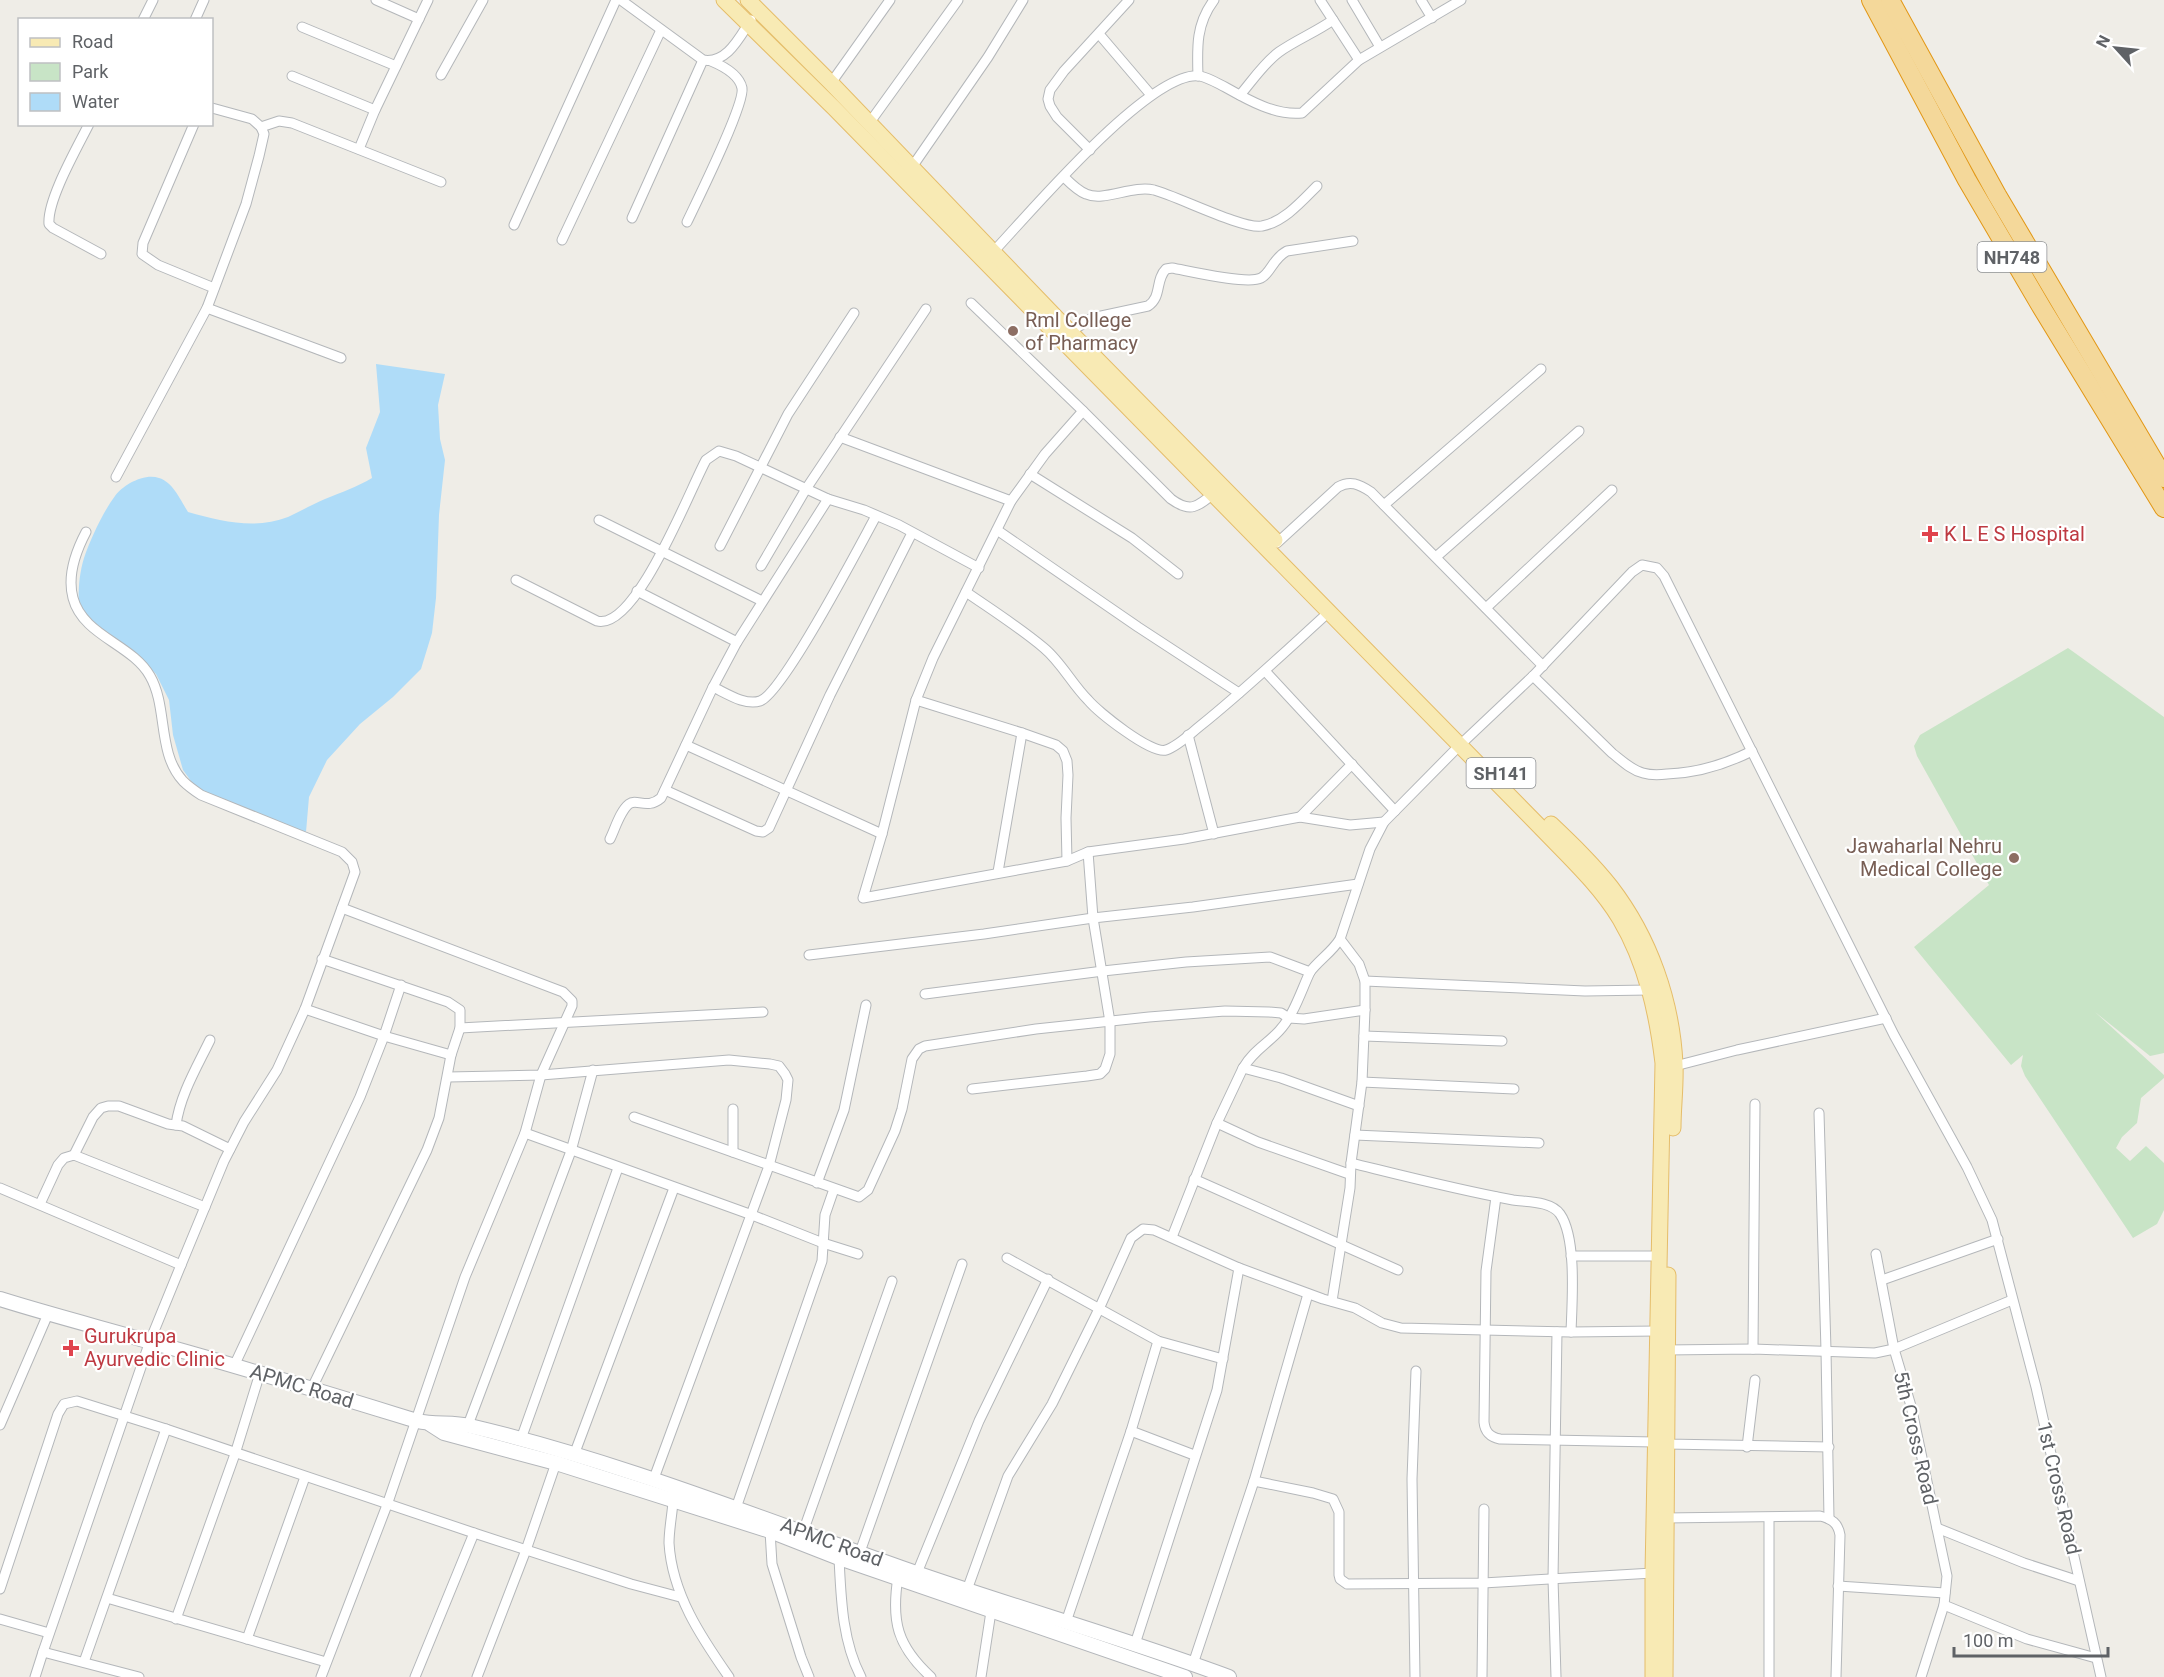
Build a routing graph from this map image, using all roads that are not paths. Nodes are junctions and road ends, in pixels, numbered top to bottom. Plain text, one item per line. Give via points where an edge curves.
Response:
1 (153, 0) edge
2 (204, 0) edge
3 (377, 0) edge
4 (428, 0) edge
5 (483, 0) edge
6 (616, 0) edge
7 (621, 0) edge
8 (724, 0) edge
9 (890, 0) edge
10 (957, 0) edge
11 (1023, 0) edge
12 (1129, 0) edge
13 (1214, 0) edge
14 (1320, 0) edge
15 (1352, 0) edge
16 (1421, 0) edge
17 (1461, 0) edge
18 (1871, 0) edge
19 (1890, 0) edge
20 (753, 5) edge
21 (144, 18) edge
22 (196, 18) edge
23 (1431, 18) junction
24 (419, 20) junction
25 (1333, 20) junction
26 (748, 24) junction
27 (302, 27) dead end
28 (661, 30) junction
29 (1099, 34) junction
30 (1380, 47) junction
31 (707, 60) junction
32 (1359, 60) junction
33 (396, 66) junction
34 (441, 75) dead end
35 (292, 76) dead end
36 (1198, 76) junction
37 (831, 83) junction
38 (1151, 95) junction
39 (1240, 95) junction
40 (213, 108) edge
41 (375, 110) junction
42 (870, 122) junction
43 (88, 126) edge
44 (193, 126) edge
45 (261, 128) junction
46 (359, 149) junction
47 (1090, 150) junction
48 (912, 167) junction
49 (1064, 177) junction
50 (441, 182) dead end
51 (1317, 186) dead end
52 (632, 218) dead end
53 (687, 222) dead end
54 (514, 225) dead end
55 (562, 240) dead end
56 (1353, 242) dead end
57 (994, 251) junction
58 (101, 254) dead end
59 (214, 288) junction
60 (971, 303) dead end
61 (207, 308) junction
62 (926, 309) dead end
63 (854, 313) dead end
64 (1070, 332) junction
65 (341, 358) dead end
66 (1541, 369) dead end
67 (1083, 411) junction
68 (1579, 431) dead end
69 (840, 437) junction
70 (759, 467) junction
71 (1030, 474) junction
72 (116, 477) dead end
73 (2164, 478) edge
74 (806, 489) junction
75 (1612, 490) dead end
76 (1214, 493) junction
77 (828, 499) junction
78 (1011, 501) junction
79 (1384, 506) junction
80 (2164, 508) edge
81 (876, 516) junction
82 (599, 520) dead end
83 (998, 530) junction
84 (86, 532) dead end
85 (912, 532) junction
86 (1277, 543) junction
87 (720, 546) dead end
88 (662, 551) junction
89 (1436, 557) junction
90 (761, 566) dead end
91 (978, 568) junction
92 (1178, 574) dead end
93 (516, 580) dead end
94 (637, 591) junction
95 (966, 592) junction
96 (762, 601) junction
97 (1486, 608) junction
98 (1330, 611) junction
99 (737, 642) junction
100 (1543, 666) junction
101 (1265, 671) junction
102 (1533, 676) junction
103 (713, 687) junction
104 (1239, 693) junction
105 (916, 700) junction
106 (1022, 733) junction
107 (1188, 735) junction
108 (1462, 742) junction
109 (686, 746) junction
110 (1752, 751) junction
111 (1352, 764) junction
112 (665, 790) junction
113 (787, 791) junction
114 (1395, 811) junction
115 (1300, 817) junction
116 (1384, 822) junction
117 (882, 834) junction
118 (1214, 834) junction
119 (610, 839) dead end
120 (1088, 852) junction
121 (1067, 861) junction
122 (998, 872) junction
123 (1358, 884) junction
124 (342, 908) junction
125 (1093, 918) junction
126 (1340, 939) junction
127 (809, 955) dead end
128 (322, 959) junction
129 (1103, 971) junction
130 (1310, 972) junction
131 (1365, 981) junction
132 (400, 985) junction
133 (1649, 990) junction
134 (925, 994) dead end
135 (866, 1005) dead end
136 (305, 1009) junction
137 (1365, 1010) junction
138 (763, 1012) dead end
139 (1289, 1018) junction
140 (1886, 1018) junction
141 (566, 1022) junction
142 (1110, 1022) junction
143 (460, 1028) junction
144 (384, 1036) junction
145 (1364, 1036) junction
146 (210, 1041) dead end
147 (1502, 1041) dead end
148 (451, 1054) junction
149 (1675, 1066) junction
150 (1243, 1068) junction
151 (593, 1070) junction
152 (541, 1075) junction
153 (448, 1077) junction
154 (1362, 1082) junction
155 (972, 1089) dead end
156 (1514, 1089) dead end
157 (1755, 1104) dead end
158 (1359, 1106) junction
159 (733, 1108) dead end
160 (1819, 1113) dead end
161 (634, 1117) dead end
162 (1217, 1123) junction
163 (176, 1125) junction
164 (525, 1133) junction
165 (1355, 1135) junction
166 (1539, 1143) dead end
167 (230, 1149) junction
168 (571, 1151) junction
169 (733, 1152) junction
170 (74, 1155) junction
171 (1351, 1163) junction
172 (769, 1166) junction
173 (618, 1168) junction
174 (1350, 1174) junction
175 (1194, 1179) junction
176 (817, 1183) junction
177 (0, 1188) edge
178 (674, 1188) junction
179 (834, 1189) junction
180 (1496, 1197) junction
181 (40, 1204) junction
182 (205, 1207) junction
183 (752, 1215) junction
184 (1172, 1238) junction
185 (1998, 1239) junction
186 (823, 1243) junction
187 (1341, 1244) junction
188 (858, 1254) dead end
189 (1876, 1254) dead end
190 (1571, 1256) junction
191 (1658, 1256) junction
192 (1007, 1257) dead end
193 (962, 1264) dead end
194 (181, 1265) junction
195 (1239, 1268) junction
196 (1398, 1270) dead end
197 (1048, 1279) junction
198 (1882, 1280) junction
199 (892, 1281) dead end
200 (1308, 1294) junction
201 (0, 1299) edge
202 (2012, 1300) junction
203 (1332, 1301) junction
204 (1099, 1309) junction
205 (48, 1314) junction
206 (1485, 1331) junction
207 (1657, 1331) junction
208 (1557, 1332) junction
209 (1571, 1332) junction
210 (150, 1341) junction
211 (1158, 1341) junction
212 (1752, 1349) junction
213 (1894, 1349) junction
214 (1662, 1350) junction
215 (1826, 1350) junction
216 (1223, 1359) junction
217 (234, 1366) junction
218 (1416, 1371) dead end
219 (260, 1373) junction
220 (1755, 1380) dead end
221 (312, 1388) junction
222 (124, 1417) junction
223 (424, 1423) junction
224 (0, 1425) edge
225 (468, 1425) junction
226 (166, 1430) junction
227 (1131, 1431) junction
228 (521, 1439) junction
229 (1556, 1440) junction
230 (1660, 1443) junction
231 (1747, 1447) junction
232 (1829, 1447) junction
233 (235, 1454) junction
234 (574, 1455) junction
235 (1194, 1455) junction
236 (556, 1464) junction
237 (305, 1477) junction
238 (652, 1481) junction
239 (1254, 1481) junction
240 (673, 1502) junction
241 (387, 1505) junction
242 (736, 1508) junction
243 (1484, 1509) dead end
244 (1665, 1518) junction
245 (1769, 1518) junction
246 (1829, 1519) junction
247 (1937, 1528) junction
248 (770, 1531) junction
249 (803, 1532) junction
250 (474, 1533) junction
251 (526, 1550) junction
252 (860, 1552) junction
253 (839, 1558) junction
254 (917, 1573) junction
255 (1653, 1573) junction
256 (898, 1577) junction
257 (1553, 1578) junction
258 (2079, 1581) junction
259 (1484, 1583) junction
260 (1412, 1585) junction
261 (1838, 1586) junction
262 (0, 1589) edge
263 (967, 1590) junction
264 (1945, 1593) junction
265 (680, 1598) junction
266 (107, 1599) junction
267 (992, 1604) junction
268 (1944, 1605) junction
269 (0, 1619) edge
270 (176, 1619) junction
271 (1066, 1622) junction
272 (48, 1633) junction
273 (247, 1639) junction
274 (1135, 1644) junction
275 (43, 1652) junction
276 (2096, 1658) junction
277 (84, 1662) junction
278 (326, 1662) junction
279 (1193, 1664) junction
280 (35, 1677) edge
281 (139, 1677) edge
282 (321, 1677) edge
283 (415, 1677) edge
284 (477, 1677) edge
285 (729, 1677) edge
286 (809, 1677) edge
287 (861, 1677) edge
288 (931, 1677) edge
289 (981, 1677) edge
290 (1185, 1677) edge
291 (1229, 1677) edge
292 (1415, 1677) edge
293 (1482, 1677) edge
294 (1556, 1677) edge
295 (1653, 1677) edge
296 (1665, 1677) edge
297 (1769, 1677) edge
298 (1836, 1677) edge
299 (1921, 1677) edge
300 (2101, 1677) edge

1 - 21 street
2 - 22 street
3 - 24 street
4 - 24 street
5 - 34 street
6 - 54 street
7 - 28 street
8 - 26 main road
9 - 37 street
10 - 42 street
11 - 48 street
12 - 29 street
13 - 36 street via 1199,29
14 - 25 street
15 - 30 street
16 - 23 street
17 - 23 street
18 - 80 highway, NH748 via 1967,180
19 - 73 highway, NH748 via 1997,195
20 - 26 street
20 - 37 main road
23 - 30 street
24 - 33 street
25 - 32 street
25 - 39 street via 1280,52
26 - 31 street via 731,50 720,58
26 - 76 main road, SH141
27 - 33 street
28 - 31 street
28 - 55 street
29 - 38 street
29 - 47 street via 1064,71 1048,99 1057,117
30 - 32 street
31 - 52 street
31 - 53 street via 730,71 742,89 733,122
32 - 39 street via 1302,113 1266,107
33 - 41 street
35 - 41 street
36 - 38 street via 1182,79
36 - 39 street
37 - 42 main road, SH141
38 - 47 street
40 - 45 street via 240,114
41 - 46 street
42 - 48 main road, SH141
43 - 58 street via 49,210 49,224
44 - 59 street via 142,243 142,254 158,265
45 - 46 street via 279,121 292,123
45 - 59 street via 264,134 260,156 246,204
46 - 50 street
47 - 49 street
48 - 57 main road, SH141
49 - 51 street via 1086,194 1150,189 1255,227 1289,212
49 - 57 street
56 - 64 street via 1287,251 1262,277 1254,279 1166,269 1153,303 1092,318
57 - 64 main road, SH141
59 - 61 street
60 - 67 street
61 - 65 street
61 - 72 street
62 - 69 street
63 - 70 street via 788,414
64 - 86 main road, SH141
66 - 79 street
67 - 71 street
67 - 76 street via 1178,504 1200,505
68 - 89 street
69 - 74 street
69 - 78 street
70 - 74 street
70 - 87 street
70 - 88 street via 726,452 712,454
71 - 78 street
71 - 92 street via 1132,538
74 - 77 street
74 - 90 street
75 - 97 street
76 - 98 main road, SH141
77 - 81 street
77 - 96 street
78 - 83 street
79 - 86 street via 1362,486 1345,483
79 - 89 street
81 - 85 street
81 - 103 street via 807,639 772,691 763,700 747,702
82 - 88 street
83 - 91 street
83 - 104 street
84 - 124 street via 75,555 72,597 90,623 133,656 150,675 169,752 182,780 201,795 347,856 354,872
85 - 91 street
85 - 113 street via 830,695
86 - 108 main road, SH141
88 - 94 street
88 - 96 street
89 - 97 street
91 - 95 street
93 - 94 street via 602,622 614,618
94 - 99 street
95 - 105 street
95 - 107 street via 1046,650 1087,700 1139,741 1159,752
96 - 99 street
97 - 100 street
98 - 101 street
98 - 108 main road, SH141
99 - 103 street
100 - 102 street
100 - 110 street, 1st Cross Road via 1632,572 1642,565 1657,568
101 - 104 street
101 - 111 street
102 - 108 street
102 - 110 street via 1612,753 1644,774 1702,771
103 - 109 street
104 - 107 street
105 - 106 street
105 - 117 street
106 - 121 street via 1056,745 1067,761
106 - 122 street
107 - 118 street
108 - 114 street
108 - 133 main road, SH141 via 1602,894 1620,919
108 - 149 main road, SH141 via 1594,867 1624,907 1646,944 1662,989
109 - 112 street
109 - 113 street
110 - 140 street, 1st Cross Road
111 - 114 street
111 - 115 street
112 - 113 street via 763,832 769,828
112 - 119 street via 655,803 629,804
113 - 117 street
114 - 116 street
115 - 116 street via 1350,825
115 - 118 street
116 - 123 street
117 - 122 street via 863,898
118 - 120 street
120 - 121 street
120 - 125 street
121 - 122 street
123 - 125 street
123 - 126 street
124 - 128 street
124 - 141 street via 563,992 572,1000
125 - 127 street
125 - 129 street
126 - 130 street
126 - 131 street via 1359,964
128 - 132 street
128 - 136 street
129 - 130 street via 1270,957
129 - 134 street
129 - 142 street
130 - 139 street
131 - 133 street via 1585,991
131 - 137 street
132 - 143 street via 456,1006 461,1015
132 - 144 street
133 - 191 main road, SH141 via 1658,1021 1663,1063
135 - 176 street via 844,1110
136 - 144 street
136 - 167 street via 277,1070
137 - 139 street
137 - 145 street
138 - 141 street
139 - 142 street via 1281,1013 1225,1011
139 - 150 street via 1252,1053
140 - 149 street
140 - 185 street, 1st Cross Road via 1967,1167
141 - 143 street
141 - 152 street
142 - 155 street via 1110,1054 1100,1074
142 - 179 street via 1036,1029 919,1049 910,1065 899,1121 868,1190 859,1197
143 - 148 street
144 - 148 street
144 - 217 street via 360,1098
145 - 147 street
145 - 154 street
146 - 163 street via 186,1090
148 - 153 street
149 - 214 main road, SH141
150 - 158 street
150 - 162 street
151 - 152 street
151 - 168 street
151 - 172 street via 729,1060 779,1066 788,1080
152 - 153 street
152 - 164 street
153 - 221 street via 427,1150
154 - 156 street
154 - 158 street
157 - 212 street
158 - 165 street
159 - 169 street
160 - 215 street
161 - 169 street
162 - 174 street via 1258,1142
162 - 175 street
163 - 167 street
163 - 170 street via 119,1107 101,1108
164 - 168 street
164 - 223 street via 465,1277
165 - 166 street
165 - 171 street
167 - 182 street
168 - 173 street
168 - 225 street
169 - 172 street
170 - 181 street via 58,1165
170 - 182 street
171 - 174 street
171 - 180 street
172 - 176 street
172 - 183 street
173 - 178 street
173 - 228 street
174 - 187 street
175 - 184 street
175 - 187 street
176 - 179 street
177 - 181 street
178 - 183 street
178 - 234 street
179 - 186 street via 825,1215
180 - 190 street via 1537,1203 1559,1213
180 - 206 street via 1486,1270
181 - 194 street
182 - 194 street
183 - 186 street
183 - 238 street
184 - 195 street
184 - 204 street via 1154,1230 1137,1232
185 - 198 street
185 - 202 street, 1st Cross Road
186 - 188 street
186 - 242 street via 822,1261
187 - 196 street
187 - 203 street
189 - 198 street
190 - 191 street
190 - 209 street
191 - 207 main road, SH141
192 - 197 street
193 - 252 street
194 - 210 street
195 - 200 street
195 - 216 street
197 - 204 street
197 - 254 street via 979,1421
198 - 213 street
199 - 249 street
200 - 203 street
200 - 239 street
201 - 205 street, APMC Road
202 - 213 street
202 - 258 street, 1st Cross Road via 2036,1387
203 - 206 street via 1401,1328
204 - 211 street
204 - 263 street via 1052,1404 1008,1476
205 - 210 street, APMC Road
205 - 224 street
206 - 208 street
206 - 229 street via 1486,1430 1500,1439
207 - 209 street
207 - 214 main road, SH141
208 - 209 street
208 - 229 street
210 - 217 street, APMC Road
210 - 222 street
211 - 216 street
211 - 227 street
212 - 214 street, 5th Cross Road
212 - 215 street, 5th Cross Road
213 - 215 street, 5th Cross Road via 1875,1353
213 - 247 street, 5th Cross Road via 1911,1406
214 - 230 main road, SH141
215 - 232 street
216 - 235 street
217 - 219 street, APMC Road
218 - 260 street
219 - 221 street, APMC Road
219 - 233 street
220 - 231 street
221 - 223 street, APMC Road
222 - 226 street
222 - 262 street via 77,1401 60,1408
222 - 272 street
223 - 225 street, APMC Road
223 - 236 street, APMC Road via 444,1433
223 - 241 street
225 - 228 street, APMC Road
226 - 233 street
226 - 266 street
227 - 235 street
227 - 271 street
228 - 234 street, APMC Road
229 - 230 street
229 - 257 street
230 - 231 street
230 - 244 main road, SH141
230 - 255 main road, SH141
231 - 232 street
232 - 246 street
233 - 237 street
233 - 270 street
234 - 238 street, APMC Road
235 - 274 street
236 - 240 street, APMC Road
236 - 251 street
237 - 241 street
237 - 273 street
238 - 242 street, APMC Road
239 - 260 street via 1333,1499 1339,1512 1339,1575 1343,1583
239 - 279 street
240 - 248 street, APMC Road
240 - 265 street via 669,1541
241 - 250 street
241 - 278 street
242 - 249 street, APMC Road
243 - 259 street
244 - 245 street
244 - 296 main road, SH141
245 - 246 street
245 - 297 street
246 - 261 street via 1837,1525 1840,1535
247 - 258 street
247 - 264 street, 5th Cross Road via 1947,1576
248 - 253 street, APMC Road
248 - 286 street via 772,1564
249 - 252 street, APMC Road
250 - 251 street
250 - 283 street
251 - 265 street
251 - 284 street
252 - 254 street, APMC Road
253 - 256 street, APMC Road
253 - 287 street via 841,1604
254 - 263 street, APMC Road
255 - 257 street
255 - 295 main road, SH141
256 - 267 street, APMC Road
256 - 288 street via 894,1600 898,1633
257 - 259 street
257 - 294 street
258 - 276 street, 1st Cross Road
259 - 260 street
259 - 293 street
260 - 292 street
261 - 264 street
261 - 298 street
263 - 267 street, APMC Road
264 - 268 street, 5th Cross Road
265 - 285 street
266 - 270 street
266 - 277 street
267 - 271 street, APMC Road
267 - 289 street
267 - 290 street, APMC Road
268 - 276 street via 2026,1640
268 - 299 street, 5th Cross Road
269 - 272 street
270 - 273 street
271 - 274 street, APMC Road
272 - 275 street
273 - 278 street
274 - 279 street, APMC Road
275 - 277 street
275 - 280 street
276 - 300 street, 1st Cross Road
277 - 281 street
278 - 282 street
279 - 291 street, APMC Road

